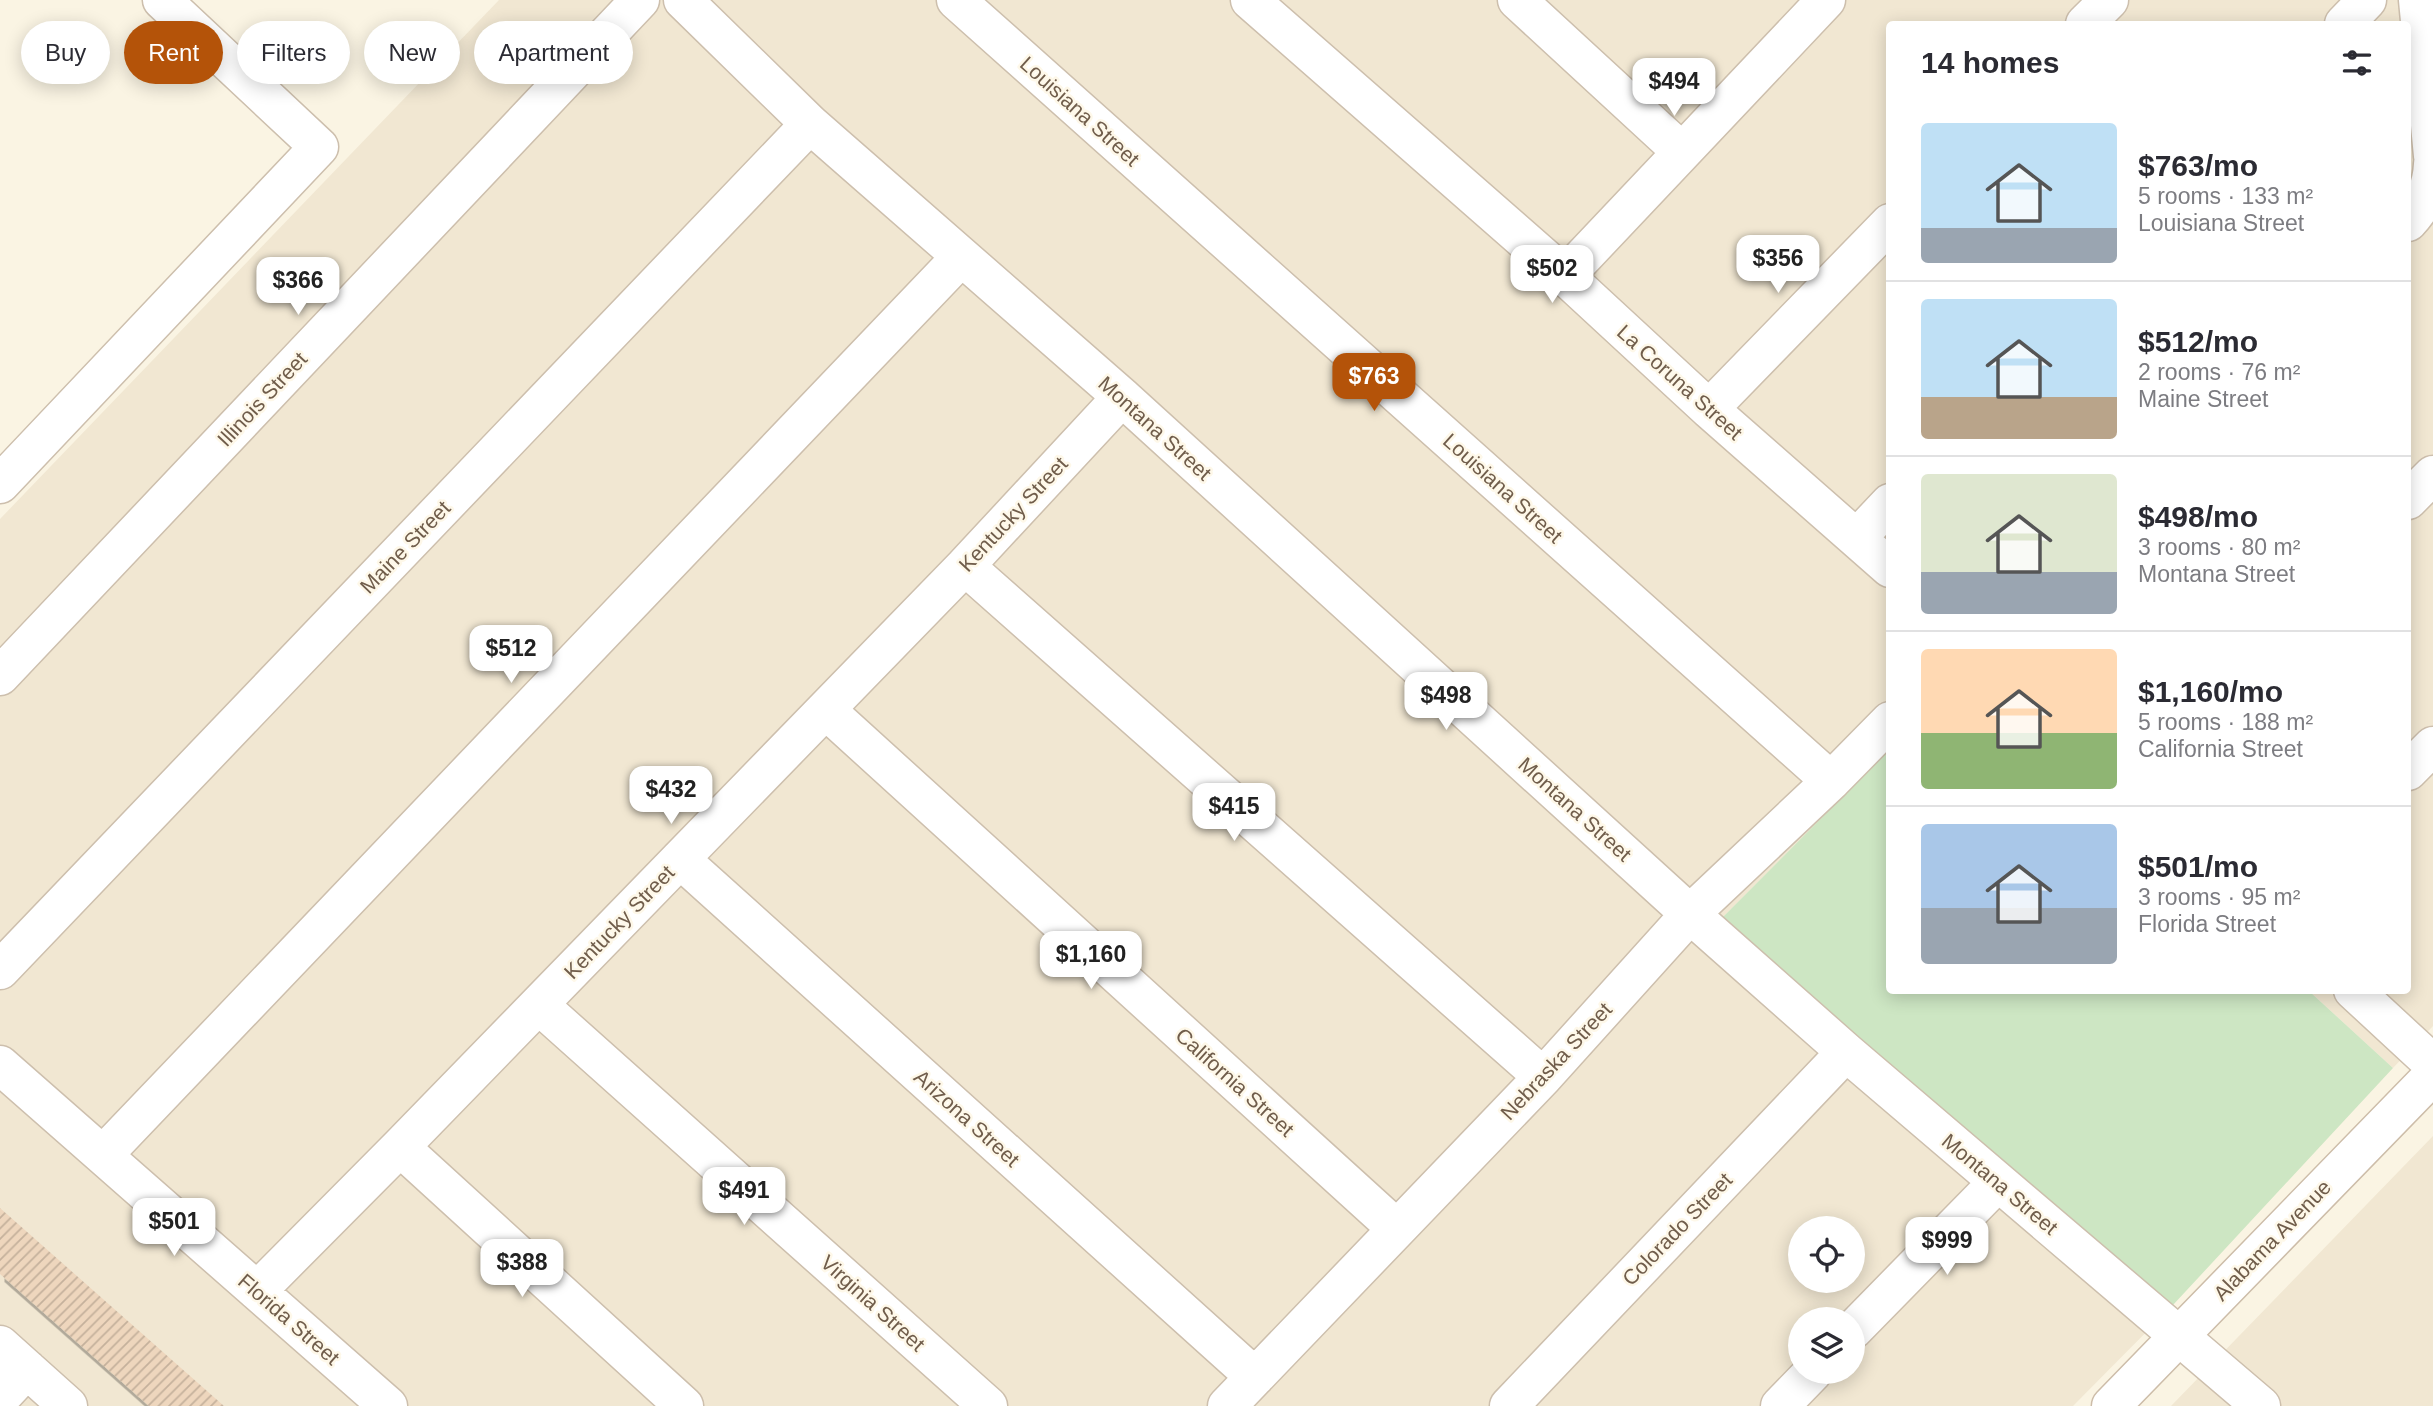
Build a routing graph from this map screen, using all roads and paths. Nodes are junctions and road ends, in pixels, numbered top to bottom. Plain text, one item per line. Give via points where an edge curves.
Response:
1 (162, 0) edge
2 (640, 0) edge
3 (683, 0) edge
4 (956, 0) edge
5 (1250, 0) edge
6 (1517, 0) edge
7 (2109, 0) edge
8 (2367, 0) edge
9 (2418, 0) edge
10 (1821, 2) edge
11 (2088, 21) edge
12 (2347, 21) edge
13 (810, 124) junction
14 (1682, 152) junction
15 (2433, 156) edge
16 (2433, 164) edge
17 (2411, 218) edge
18 (1886, 227) edge
19 (961, 257) junction
20 (1565, 276) junction
21 (1122, 397) junction
22 (1709, 409) junction
23 (2433, 475) edge
24 (0, 484) edge
25 (2411, 497) edge
26 (1886, 507) edge
27 (1857, 538) junction
28 (1886, 564) edge
29 (965, 566) junction
30 (0, 676) edge
31 (825, 710) junction
32 (1886, 726) edge
33 (2433, 746) edge
34 (2411, 768) edge
35 (1831, 781) junction
36 (680, 859) junction
37 (1690, 914) junction
38 (0, 971) edge
39 (2357, 994) edge
40 (539, 1004) junction
41 (1846, 1052) junction
42 (2433, 1064) edge
43 (0, 1065) edge
44 (2433, 1075) edge
45 (1543, 1077) junction
46 (400, 1147) junction
47 (103, 1156) junction
48 (1998, 1182) junction
49 (1397, 1229) junction
50 (257, 1291) junction
51 (1865, 1318) edge
52 (2179, 1335) junction
53 (14, 1357) edge
54 (1255, 1377) junction
55 (1801, 1384) edge
56 (0, 1398) edge
57 (68, 1406) edge
58 (388, 1406) edge
59 (684, 1406) edge
60 (988, 1406) edge
61 (1227, 1406) edge
62 (1509, 1406) edge
63 (1780, 1406) edge
64 (2111, 1406) edge
65 (2262, 1406) edge

1 - 24 street via 319,147
2 - 30 street, Illinois Street
3 - 13 street, Montana Street
4 - 35 street, Louisiana Street
5 - 20 street, La Coruna Street
6 - 14 street
7 - 11 street
8 - 12 street
9 - 15 street
10 - 14 street
13 - 19 street, Montana Street
13 - 38 street, Maine Street
14 - 20 street
16 - 17 street via 2427,195
18 - 22 street
19 - 21 street, Montana Street
19 - 47 street
20 - 22 street, La Coruna Street
21 - 29 street, Kentucky Street
21 - 37 street, Montana Street
22 - 27 street, La Coruna Street
23 - 25 street
26 - 27 street
27 - 28 street, La Coruna Street
29 - 31 street, Kentucky Street
29 - 45 street
31 - 36 street, Kentucky Street
31 - 49 street, California Street
32 - 35 street, Nebraska Street
33 - 34 street
35 - 37 street, Nebraska Street
36 - 40 street, Kentucky Street
36 - 54 street, Arizona Street
37 - 41 street, Montana Street
37 - 45 street, Nebraska Street
39 - 42 street
40 - 46 street, Kentucky Street
40 - 60 street, Virginia Street
41 - 48 street, Montana Street
41 - 62 street, Colorado Street
43 - 47 street, Florida Street
44 - 52 street, Alabama Avenue
45 - 49 street, Nebraska Street
46 - 50 street, Kentucky Street
46 - 59 street
47 - 50 street, Florida Street
48 - 51 street
48 - 52 street, Montana Street
49 - 54 street, Nebraska Street
50 - 58 street, Florida Street
52 - 64 street, Alabama Avenue
52 - 65 street, Montana Street
53 - 56 street
53 - 57 street
54 - 61 street, Nebraska Street
55 - 63 street

